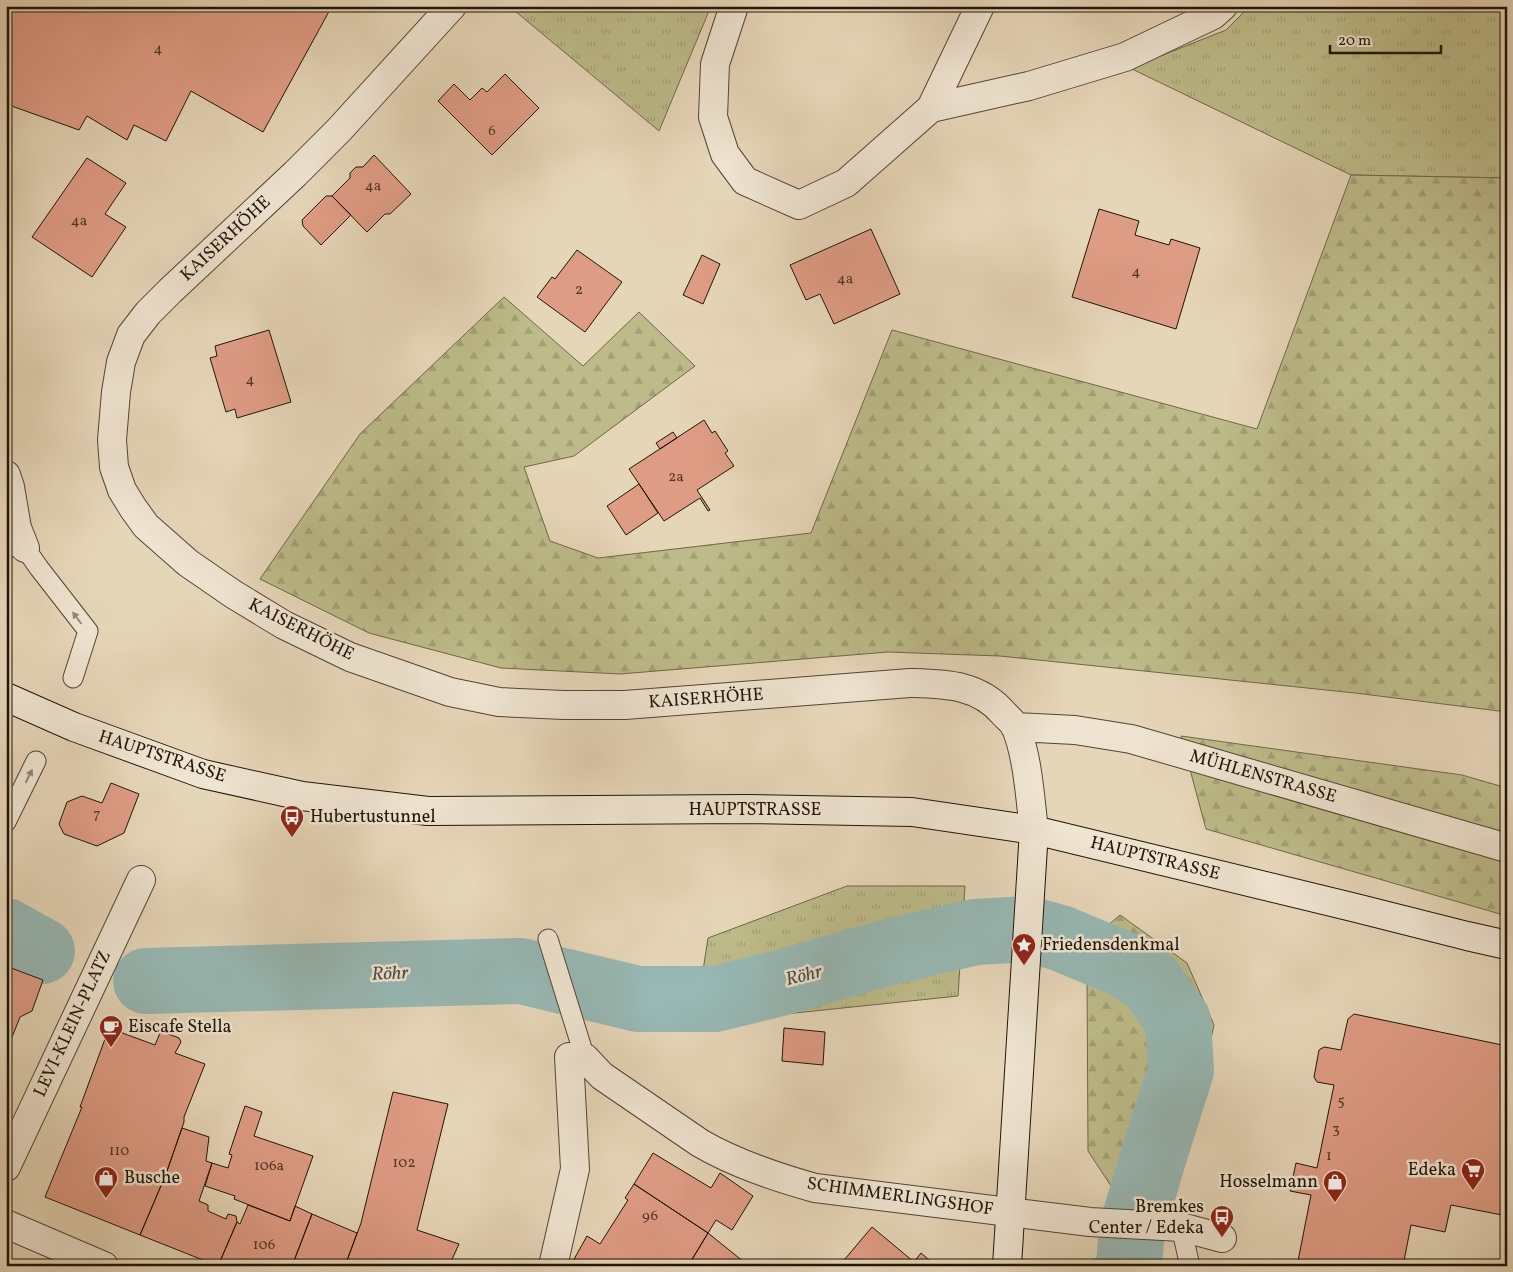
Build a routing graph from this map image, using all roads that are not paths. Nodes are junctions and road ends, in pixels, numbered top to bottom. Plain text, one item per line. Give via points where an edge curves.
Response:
1 (452, 6) edge
2 (734, 6) edge
3 (980, 6) edge
4 (1223, 6) edge
5 (932, 108) junction
6 (6, 474) edge
7 (16, 542) edge
8 (73, 678) dead end
9 (6, 697) edge
10 (1015, 726) junction
11 (36, 761) dead end
12 (6, 822) edge
13 (1034, 830) junction
14 (1507, 848) edge
15 (141, 880) dead end
16 (548, 940) dead end
17 (1507, 945) edge
18 (577, 1058) junction
19 (6, 1168) edge
20 (1012, 1212) junction
21 (6, 1224) edge
22 (1178, 1228) junction
23 (1222, 1238) dead end
24 (104, 1266) edge
25 (553, 1266) edge
26 (1008, 1266) edge
27 (1190, 1266) edge

1 - 10 street, KAISERHÖHE via 339,130 170,291 131,335 121,362 116,392 112,440 114,467 122,490 146,526 188,563 284,625 350,657 450,692 499,702 624,705 910,683 942,684 986,696
2 - 5 street via 715,64 713,117 725,154 745,181 798,206 846,183
3 - 5 street
4 - 5 street via 1213,15 1125,57 1029,86
6 - 7 street
8 -> 7 lane via 88,631
9 - 13 street, HAUPTSTRASSE via 74,728 202,774 302,796 428,811 748,809 912,812
10 - 13 street, KAISERHÖHE via 1023,753
10 - 14 street, MÜHLENSTRASSE via 1075,730 1130,739
12 -> 11 lane
13 - 17 street, HAUPTSTRASSE
13 - 20 street, KAISERHÖHE
15 - 19 street, LEVI-KLEIN-PLATZ
16 - 18 lane
18 - 20 street, SCHIMMERLINGSHOF via 700,1143 772,1176 815,1188
18 - 25 street via 575,1169
20 - 22 street, SCHIMMERLINGSHOF
20 - 26 street, KAISERHÖHE
21 - 24 street
22 - 23 street, SCHIMMERLINGSHOF
22 - 27 lane

